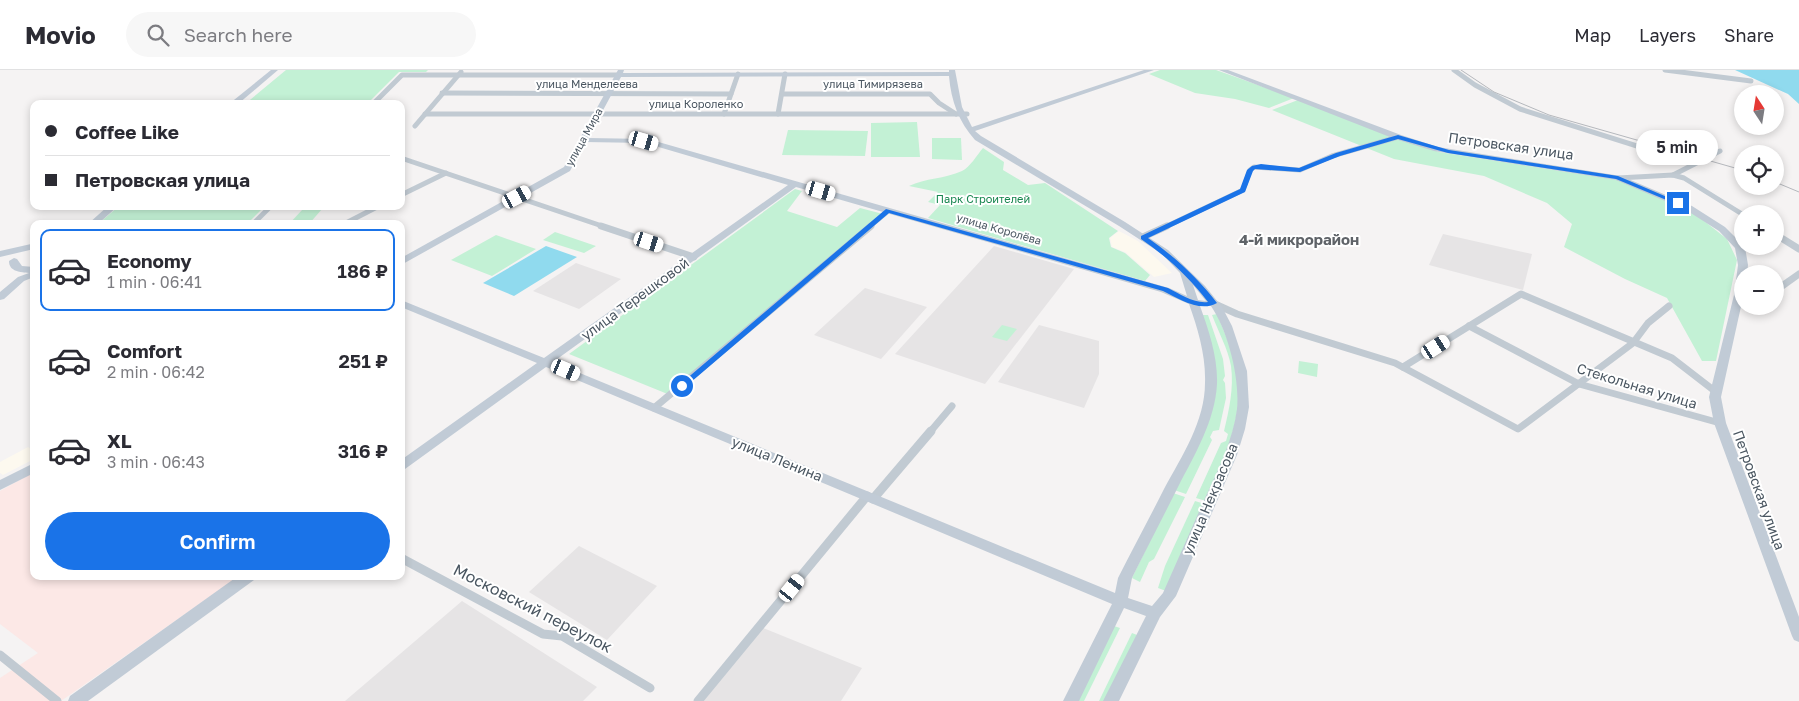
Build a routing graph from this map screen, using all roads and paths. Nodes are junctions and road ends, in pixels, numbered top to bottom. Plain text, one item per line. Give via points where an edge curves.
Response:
1 (275, 70) edge
2 (282, 70) edge
3 (1151, 70) edge
4 (1222, 70) edge
5 (1454, 70) edge
6 (1665, 70) edge
7 (461, 72) edge
8 (620, 72) edge
9 (952, 72) edge
10 (738, 74) junction
11 (785, 74) junction
12 (1751, 81) dead end
13 (442, 93) junction
14 (608, 94) junction
15 (731, 94) junction
16 (783, 94) junction
17 (238, 100) edge
18 (246, 100) edge
19 (377, 100) edge
20 (425, 114) junction
21 (598, 114) junction
22 (724, 114) junction
23 (778, 114) junction
24 (961, 114) junction
25 (415, 126) dead end
26 (979, 128) junction
27 (970, 130) junction
28 (1398, 137) junction
29 (584, 140) junction
30 (990, 144) junction
31 (1720, 151) dead end
32 (405, 159) edge
33 (1694, 164) junction
34 (446, 173) junction
35 (1673, 174) junction
36 (1618, 178) junction
37 (794, 184) junction
38 (405, 193) edge
39 (517, 197) junction
40 (1734, 209) edge
41 (100, 210) edge
42 (109, 210) edge
43 (266, 210) edge
44 (371, 210) edge
45 (888, 210) junction
46 (88, 220) edge
47 (97, 220) edge
48 (257, 220) edge
49 (352, 220) edge
50 (1143, 237) junction
51 (1784, 240) edge
52 (30, 248) edge
53 (30, 248) edge
54 (1799, 249) edge
55 (0, 255) edge
56 (694, 257) junction
57 (405, 260) edge
58 (1742, 265) edge
59 (1181, 268) junction
60 (18, 270) junction
61 (30, 272) edge
62 (1799, 274) edge
63 (1784, 285) edge
64 (1205, 292) junction
65 (0, 297) edge
66 (1193, 298) junction
67 (1213, 303) junction
68 (405, 304) edge
69 (1669, 306) dead end
70 (1736, 315) edge
71 (1469, 326) junction
72 (1633, 343) junction
73 (547, 363) junction
74 (1403, 367) junction
75 (1579, 384) junction
76 (1716, 392) junction
77 (952, 406) dead end
78 (654, 408) junction
79 (1720, 423) junction
80 (405, 463) edge
81 (30, 470) edge
82 (0, 486) edge
83 (870, 498) junction
84 (405, 560) edge
85 (243, 580) edge
86 (1120, 601) junction
87 (1155, 613) junction
88 (1799, 636) edge
89 (0, 655) edge
90 (650, 688) dead end
91 (57, 701) edge
92 (76, 701) edge
93 (698, 701) edge
94 (1071, 701) edge
95 (1111, 701) edge

1 - 17 street
2 - 18 street
3 - 26 street
4 - 28 street, Петровская улица
5 - 33 street via 1520,109
6 - 12 street
7 - 8 street
7 - 13 street
7 - 19 street via 402,74
8 - 10 street
8 - 14 street, улица Мира
9 - 11 street
9 - 24 street via 952,87
10 - 11 street
10 - 15 street
11 - 16 street
13 - 14 street, улица Менделеева
13 - 20 street
14 - 15 street, улица Менделеева
14 - 21 street, улица Мира
15 - 22 street
16 - 23 street
16 - 24 street, улица Тимирязева via 930,94 939,103
20 - 21 street, улица Короленко
20 - 25 street
21 - 22 street, улица Короленко
21 - 29 street, улица Мира
22 - 23 street, улица Короленко
23 - 24 street, улица Короленко
24 - 26 street
24 - 27 street
26 - 27 street
26 - 30 street
27 - 30 street, улица Некрасова
28 - 36 street, Петровская улица via 1448,152
28 - 50 street via 1338,154 1300,170 1254,167 1243,190
29 - 37 street, улица Королёва via 644,141
29 - 39 street, улица Мира via 567,169
30 - 50 street, улица Некрасова
31 - 33 street
32 - 34 street
33 - 35 street
34 - 38 street
34 - 39 street
35 - 36 street
35 - 40 street
36 - 58 street, Петровская улица via 1690,208 1730,236 1740,247
37 - 45 street, улица Королёва
37 - 56 street, улица Терешковой
39 - 56 street
39 - 57 street, улица Мира
41 - 46 street
42 - 47 street
43 - 48 street
44 - 49 street
45 - 66 street, улица Королёва
45 - 78 street
50 - 59 street, улица Некрасова
51 - 54 street
52 - 55 street
53 - 60 street via 19,254
55 - 60 street
56 - 73 street, улица Терешковой
59 - 64 street, улица Некрасова
59 - 66 street, улица Некрасова
60 - 61 street
60 - 65 street
62 - 63 street
64 - 66 street, улица Королёва
64 - 67 main road, улица Некрасова
66 - 67 street via 1205,305
66 - 86 street, улица Некрасова via 1210,363 1208,405 1192,448 1125,578
67 - 74 street via 1237,314
67 - 87 street, улица Некрасова via 1227,326 1242,371 1243,406 1239,429 1231,455 1169,596
68 - 73 street, улица Ленина
69 - 72 street via 1648,323
70 - 76 street, Петровская улица
71 - 72 street via 1521,294
71 - 74 street
71 - 75 street, Стекольная улица
72 - 75 street
72 - 76 street via 1672,358
73 - 78 street, улица Ленина
73 - 80 street, улица Терешковой
74 - 75 street via 1518,429
75 - 79 street, Стекольная улица
76 - 79 street, Петровская улица
77 - 83 street via 903,466
78 - 83 street, улица Ленина
79 - 88 street, Петровская улица
81 - 82 street
83 - 86 street, улица Ленина
83 - 93 street
84 - 90 street, Московский переулок via 543,634 562,636
85 - 92 street
86 - 87 street, улица Ленина
86 - 94 street, улица Некрасова
87 - 95 street, улица Некрасова
89 - 91 street

